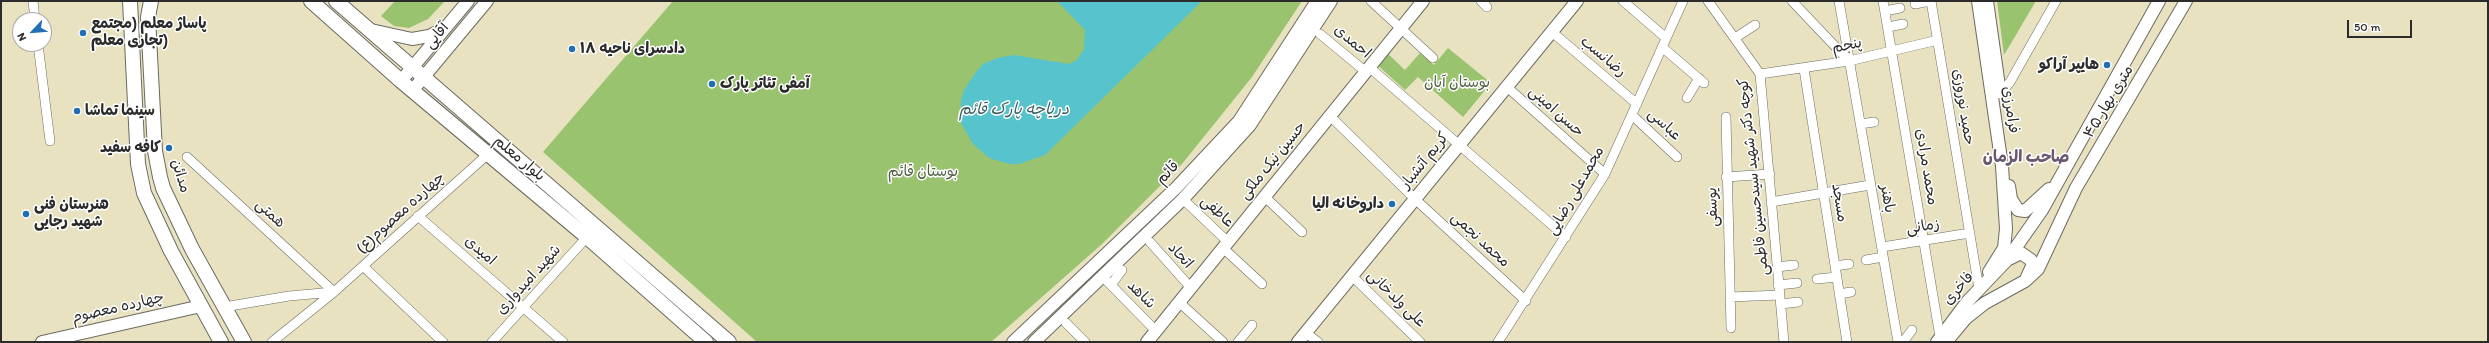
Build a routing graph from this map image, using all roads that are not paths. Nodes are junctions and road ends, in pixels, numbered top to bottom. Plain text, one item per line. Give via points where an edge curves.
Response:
1 (33, 1) edge
2 (130, 1) edge
3 (151, 1) edge
4 (311, 1) edge
5 (336, 1) edge
6 (468, 1) edge
7 (486, 1) edge
8 (1317, 1) edge
9 (1331, 1) edge
10 (1370, 1) edge
11 (1423, 1) edge
12 (1577, 1) edge
13 (1623, 1) edge
14 (1682, 1) edge
15 (1708, 1) edge
16 (1792, 1) edge
17 (1839, 1) edge
18 (1883, 1) edge
19 (1931, 1) edge
20 (1978, 1) edge
21 (1987, 1) edge
22 (2056, 1) edge
23 (2159, 1) edge
24 (2186, 1) edge
25 (1915, 4) dead end
26 (1900, 8) dead end
27 (1885, 11) junction
28 (34, 12) edge
29 (1903, 24) dead end
30 (1755, 25) dead end
31 (1402, 27) junction
32 (1888, 27) junction
33 (446, 28) junction
34 (371, 30) junction
35 (1552, 32) junction
36 (1320, 34) dead end
37 (1666, 38) junction
38 (1735, 38) junction
39 (1938, 40) junction
40 (1662, 47) junction
41 (1892, 51) junction
42 (39, 52) edge
43 (1432, 58) dead end
44 (438, 60) junction
45 (1848, 61) junction
46 (412, 67) junction
47 (1804, 69) junction
48 (1368, 70) junction
49 (1760, 74) junction
50 (423, 77) junction
51 (401, 81) junction
52 (1507, 87) junction
53 (412, 91) junction
54 (439, 91) junction
55 (2000, 94) junction
56 (1687, 98) dead end
57 (1637, 104) junction
58 (1632, 114) junction
59 (1330, 116) junction
60 (1726, 117) dead end
61 (1874, 122) dead end
62 (1860, 124) junction
63 (50, 140) dead end
64 (1459, 146) junction
65 (487, 155) junction
66 (187, 157) dead end
67 (1677, 157) dead end
68 (1605, 174) junction
69 (1770, 174) junction
70 (1726, 178) junction
71 (2060, 178) junction
72 (1870, 185) junction
73 (1824, 193) junction
74 (1265, 197) junction
75 (1415, 199) junction
76 (1771, 202) junction
77 (1188, 203) dead end
78 (418, 216) junction
79 (1302, 232) dead end
80 (1970, 233) junction
81 (587, 237) junction
82 (1566, 237) junction
83 (1924, 241) junction
84 (1150, 242) dead end
85 (1226, 245) junction
86 (1882, 252) junction
87 (1866, 260) dead end
88 (2007, 260) junction
89 (1849, 264) dead end
90 (1794, 265) dead end
91 (363, 266) junction
92 (1835, 266) junction
93 (1777, 267) junction
94 (1122, 270) dead end
95 (1352, 276) junction
96 (1837, 276) junction
97 (1817, 279) dead end
98 (2025, 281) junction
99 (1797, 283) dead end
100 (1262, 284) dead end
101 (1778, 285) junction
102 (1191, 288) junction
103 (1979, 290) junction
104 (334, 292) junction
105 (1850, 292) dead end
106 (1839, 294) junction
107 (1730, 297) junction
108 (1780, 299) junction
109 (1526, 301) junction
110 (1179, 302) junction
111 (1798, 302) dead end
112 (201, 306) junction
113 (224, 307) junction
114 (524, 307) junction
115 (1066, 323) dead end
116 (1252, 325) dead end
117 (1731, 328) dead end
118 (1156, 330) junction
119 (1912, 330) dead end
120 (1302, 337) edge
121 (62, 340) edge
122 (1941, 340) edge
123 (42, 342) edge
124 (221, 342) edge
125 (244, 342) edge
126 (272, 342) edge
127 (443, 342) edge
128 (492, 342) edge
129 (563, 342) edge
130 (706, 342) edge
131 (729, 342) edge
132 (1012, 342) edge
133 (1034, 342) edge
134 (1085, 342) edge
135 (1147, 342) edge
136 (1223, 342) edge
137 (1238, 342) edge
138 (1318, 342) edge
139 (1420, 342) edge
140 (1498, 342) edge
141 (1784, 342) edge
142 (1847, 342) edge
143 (1898, 342) edge
144 (1903, 342) edge

1 - 28 street
2 - 112 main road via 138,164 144,193 171,251
3 - 113 main road, مدائن via 148,17 155,151 160,177 192,249
4 - 51 main road, بلوار معلم
5 - 34 main road, بلوار معلم
6 - 33 main road, آقایی
7 - 44 main road, آقایی
8 - 132 main road, قائم via 1239,121 1176,188
9 - 133 main road, قائم via 1250,125 1183,199
10 - 31 street
11 - 31 main road, حسین نیک ملکی
12 - 35 main road, کریم آتشبار
13 - 37 street
14 - 37 street, محمدعلی رضایی
15 - 38 street, کوچه دکتر شهید سیدحسین فاطمی
16 - 45 street
17 - 45 street, باهنر
18 - 27 street, محمد مرادی
19 - 25 street
19 - 39 street, حمید نوروزی
20 - 103 main road, فرامرزی via 2002,166 2006,229 2004,248
21 - 55 main road, فرامرزی
22 - 55 street via 2010,82
23 - 71 main road, ۴۵ متری بهار
24 - 98 main road, ۴۵ متری بهار via 2076,188 2038,269
26 - 27 street
27 - 32 street, محمد مرادی
29 - 32 street
30 - 38 street
31 - 43 street
31 - 48 main road, حسین نیک ملکی
32 - 41 street, محمد مرادی
33 - 34 main road via 429,36 412,39
33 - 46 main road, آقایی
34 - 46 main road, بلوار معلم
35 - 52 main road, کریم آتشبار
35 - 57 street, رضانسب
36 - 48 street, احمدی
37 - 40 street, محمدعلی رضایی
38 - 49 street, کوچه دکتر شهید سیدحسین فاطمی
39 - 41 street, پنجم
39 - 80 street, حمید نوروزی
40 - 56 street via 1701,80
40 - 57 street, محمدعلی رضایی
41 - 45 street, پنجم
41 - 83 street, محمد مرادی
42 - 63 street
44 - 50 main road, آقایی
44 - 54 main road via 436,78
45 - 47 street, پنجم
45 - 62 street, باهنر
46 - 50 main road, بلوار معلم
46 - 51 main road, آقایی
47 - 49 street, پنجم
47 - 73 street, مسجد
48 - 59 main road, حسین نیک ملکی
48 - 64 street, احمدی
49 - 69 street, کوچه دکتر شهید سیدحسین فاطمی
50 - 53 main road, آقایی
50 - 54 main road, بلوار معلم
51 - 53 main road, بلوار معلم
52 - 64 main road, کریم آتشبار
52 - 68 street, حسن امینی
53 - 65 main road, بلوار معلم
54 - 131 main road, بلوار معلم
55 - 71 main road, فرامرزی via 2009,194 2018,210 2030,207
57 - 58 street, محمدعلی رضایی
58 - 67 street, عباسی
58 - 68 street, محمدعلی رضایی
59 - 74 main road, حسین نیک ملکی
59 - 75 street, محمد نجمی
60 - 70 street, یوسفی
61 - 62 street
62 - 72 street, باهنر
64 - 75 main road, کریم آتشبار
64 - 82 street, احمدی
65 - 78 street, چهارده معصوم(ع)
65 - 81 main road, بلوار معلم
66 - 104 street, همتی
68 - 82 street, محمدعلی رضایی
69 - 70 street
69 - 76 street, کوچه دکتر شهید سیدحسین فاطمی
70 - 107 street, یوسفی
71 - 88 main road, ۴۵ متری بهار via 2042,210
72 - 73 street
72 - 86 street, باهنر
73 - 76 street
73 - 92 street, مسجد
74 - 79 street
74 - 85 main road, حسین نیک ملکی
75 - 95 main road, کریم آتشبار
75 - 109 street, محمد نجمی
76 - 93 street, کوچه دکتر شهید سیدحسین فاطمی
77 - 85 street, عاطفی
78 - 91 street, چهارده معصوم(ع)
78 - 114 street, امیدی
80 - 83 street, زمانی
80 - 103 street, حمید نوروزی
81 - 114 street, شهيد امیدواری
81 - 130 main road, بلوار معلم
82 - 109 street, محمدعلی رضایی
83 - 86 street, زمانی
83 - 122 street, محمد مرادی
84 - 102 street, اتحاد
85 - 100 street, عاطفی
85 - 102 main road, حسین نیک ملکی
86 - 87 street, زمانی
86 - 143 street, باهنر
88 - 98 main road via 2021,253 2031,260 2033,264
88 - 103 main road, فاخری
89 - 92 street
90 - 93 street
91 - 104 street, چهارده معصوم(ع)
91 - 127 street
92 - 96 street, مسجد
93 - 101 street, کوچه دکتر شهید سیدحسین فاطمی
94 - 118 street, شاهد via 1108,283
95 - 120 main road, کریم آتشبار
95 - 139 street, علی ولدخانی
96 - 97 street
96 - 106 street, مسجد
98 - 122 main road, فاخری via 1985,303
99 - 101 street
101 - 108 street, کوچه دکتر شهید سیدحسین فاطمی
102 - 110 main road, حسین نیک ملکی
103 - 122 main road, فاخری
104 - 113 street
104 - 126 street, چهارده معصوم(ع)
105 - 106 street
106 - 142 street, مسجد
107 - 108 street
107 - 117 street, یوسفی
108 - 111 street
108 - 141 street, کوچه دکتر شهید سیدحسین فاطمی
109 - 140 street, محمدعلی رضایی
110 - 118 main road, حسین نیک ملکی
110 - 136 street
112 - 121 main road, چهارده معصوم
112 - 124 main road
113 - 125 main road, مدائن
114 - 128 street, شهيد امیدواری
114 - 129 street, امیدی
115 - 134 street
116 - 137 street
118 - 135 main road, حسین نیک ملکی
119 - 144 street
120 - 138 street
121 - 123 main road, چهارده معصوم

